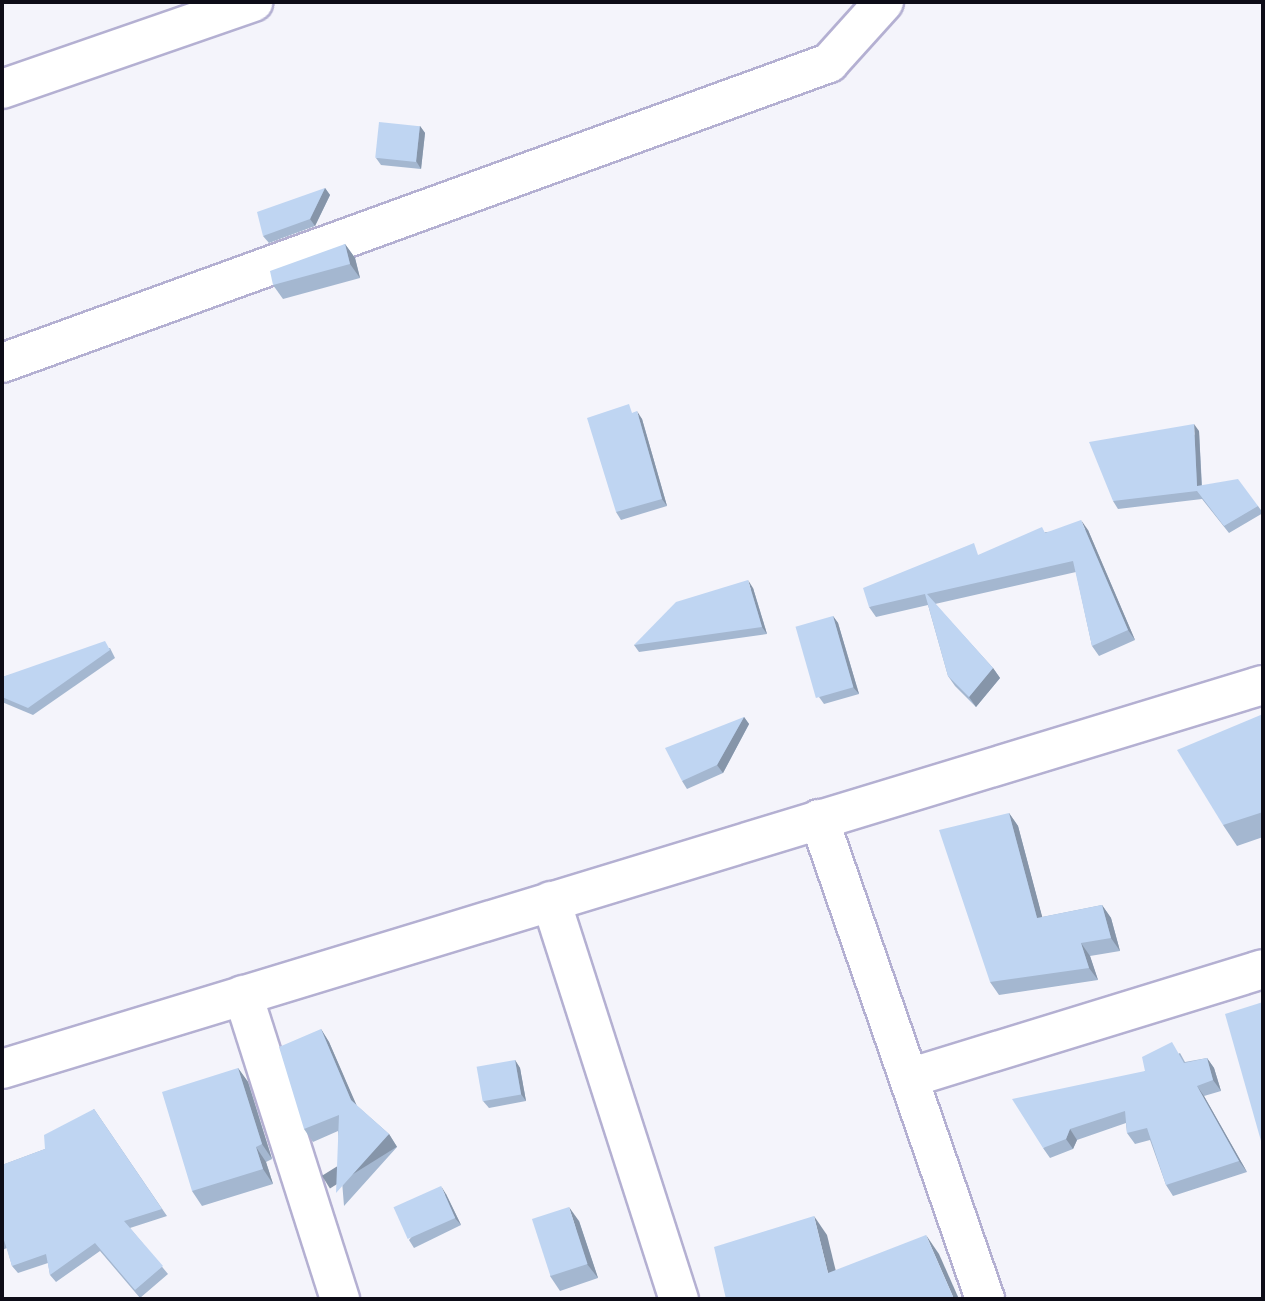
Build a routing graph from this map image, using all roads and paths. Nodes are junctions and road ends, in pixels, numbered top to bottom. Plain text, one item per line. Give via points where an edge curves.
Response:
1 (253, 2) edge
2 (884, 2) edge
3 (2, 89) edge
4 (2, 363) edge
5 (1263, 685) edge
6 (819, 819) junction
7 (551, 901) junction
8 (1263, 969) edge
9 (243, 995) junction
10 (2, 1069) edge
11 (909, 1078) junction
12 (340, 1299) edge
13 (679, 1299) edge
14 (985, 1299) edge

1 - 3 street
2 - 4 street via 829,63
5 - 6 street
6 - 7 street
6 - 11 street
7 - 9 street
7 - 13 street
8 - 11 street
9 - 10 street
9 - 12 street
11 - 14 street

